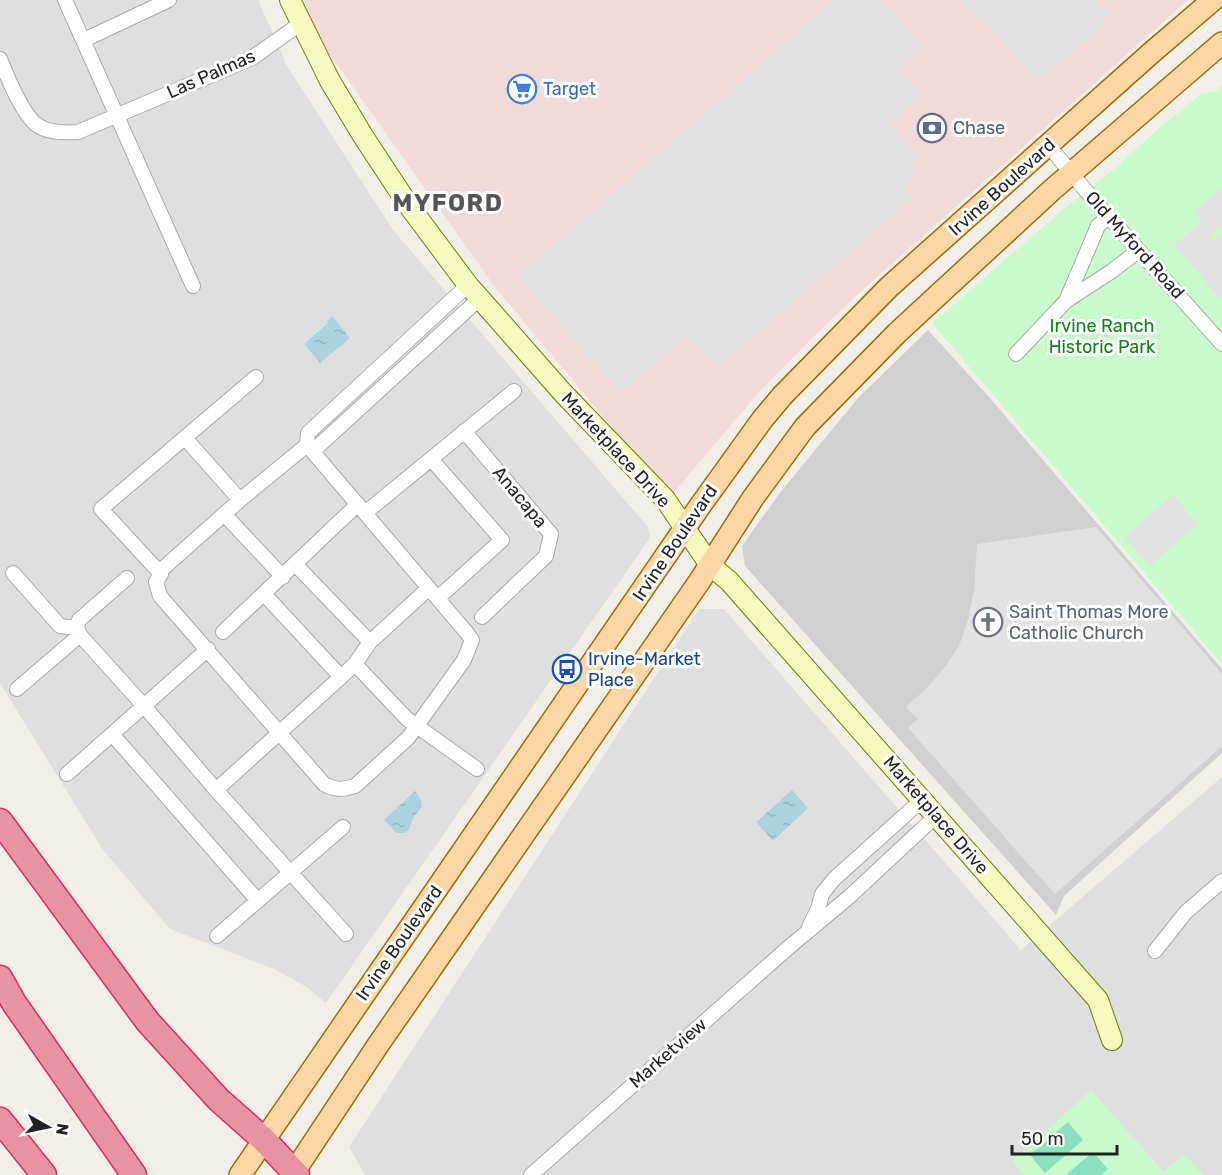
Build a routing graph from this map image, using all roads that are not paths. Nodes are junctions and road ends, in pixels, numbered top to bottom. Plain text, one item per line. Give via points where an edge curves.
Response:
1 (65, 0) edge
2 (169, 0) edge
3 (290, 0) edge
4 (1213, 0) edge
5 (300, 24) junction
6 (84, 40) junction
7 (1222, 43) edge
8 (0, 59) edge
9 (117, 116) junction
10 (1048, 146) junction
11 (1071, 173) junction
12 (1108, 216) junction
13 (1138, 250) junction
14 (193, 286) dead end
15 (474, 292) junction
16 (1066, 301) junction
17 (1222, 344) edge
18 (1016, 354) dead end
19 (256, 376) dead end
20 (514, 391) dead end
21 (464, 431) junction
22 (185, 438) junction
23 (309, 443) junction
24 (431, 459) junction
25 (240, 500) junction
26 (362, 509) junction
27 (224, 514) junction
28 (685, 528) junction
29 (296, 565) junction
30 (710, 566) junction
31 (159, 572) junction
32 (13, 573) dead end
33 (283, 577) junction
34 (127, 578) dead end
35 (434, 593) junction
36 (265, 595) junction
37 (482, 617) dead end
38 (79, 631) junction
39 (223, 632) dead end
40 (370, 642) junction
41 (208, 649) junction
42 (355, 664) junction
43 (341, 677) junction
44 (17, 689) dead end
45 (144, 706) junction
46 (417, 726) junction
47 (112, 734) junction
48 (281, 734) junction
49 (477, 769) dead end
50 (67, 774) dead end
51 (216, 790) junction
52 (923, 799) junction
53 (937, 815) junction
54 (0, 821) edge
55 (343, 827) dead end
56 (290, 872) junction
57 (1222, 881) edge
58 (258, 901) junction
59 (807, 932) junction
60 (346, 934) dead end
61 (216, 936) dead end
62 (1155, 951) dead end
63 (0, 978) edge
64 (1112, 1040) dead end
65 (0, 1120) edge
66 (264, 1140) junction
67 (294, 1174) edge
68 (44, 1175) edge
69 (134, 1175) edge
70 (240, 1175) edge
71 (531, 1175) edge

1 - 6 street
2 - 6 street
3 - 5 street, Marketplace Drive
4 - 10 main road, Irvine Boulevard
5 - 9 street, Las Palmas via 252,58
5 - 15 street, Marketplace Drive via 363,136 409,206
6 - 9 street
7 - 11 main road, Irvine Boulevard
8 - 9 street, Las Palmas via 16,96 35,124 61,133 78,132
9 - 14 street
10 - 11 street, Old Myford Road
10 - 28 main road, Irvine Boulevard via 889,287 782,396
11 - 12 street, Old Myford Road
11 - 30 main road, Irvine Boulevard via 897,333 805,427
12 - 13 street, Old Myford Road
12 - 16 street via 1098,226
13 - 16 street
13 - 17 street, Old Myford Road
15 - 23 street
15 - 28 street, Marketplace Drive via 664,498
16 - 18 street
19 - 22 street
20 - 21 street
21 - 24 street
21 - 37 street, Anacapa via 551,534 546,556
22 - 25 street
22 - 31 street via 100,509
23 - 25 street
23 - 26 street
24 - 26 street
24 - 35 street via 502,540
25 - 27 street
26 - 29 street
26 - 35 street
27 - 31 street
27 - 33 street
28 - 30 street, Marketplace Drive
28 - 66 main road, Irvine Boulevard
29 - 33 street
29 - 40 street
30 - 52 street, Marketplace Drive via 729,582
30 - 67 main road, Irvine Boulevard
31 - 41 street via 156,582 160,596
32 - 38 street via 60,626
33 - 36 street
34 - 38 street via 79,620
35 - 40 street
35 - 46 street via 472,640 464,660
36 - 39 street
36 - 43 street
38 - 44 street
38 - 45 street
40 - 42 street
41 - 45 street
41 - 48 street
42 - 43 street
42 - 46 street
43 - 48 street
45 - 47 street
45 - 51 street
46 - 48 street via 355,786 344,789 324,784
46 - 49 street
47 - 50 street
47 - 58 street
48 - 51 street
51 - 56 street
52 - 53 street, Marketplace Drive
52 - 59 street, Marketview via 834,879 822,894
53 - 59 street, Marketview
53 - 64 street, Marketplace Drive via 1098,1000
54 - 66 highway via 148,1022 219,1100
55 - 56 street
56 - 58 street
56 - 60 street
57 - 62 street via 1186,912
58 - 61 street
59 - 71 street, Marketview
63 - 69 highway
65 - 68 highway
66 - 67 highway
66 - 70 main road, Irvine Boulevard

